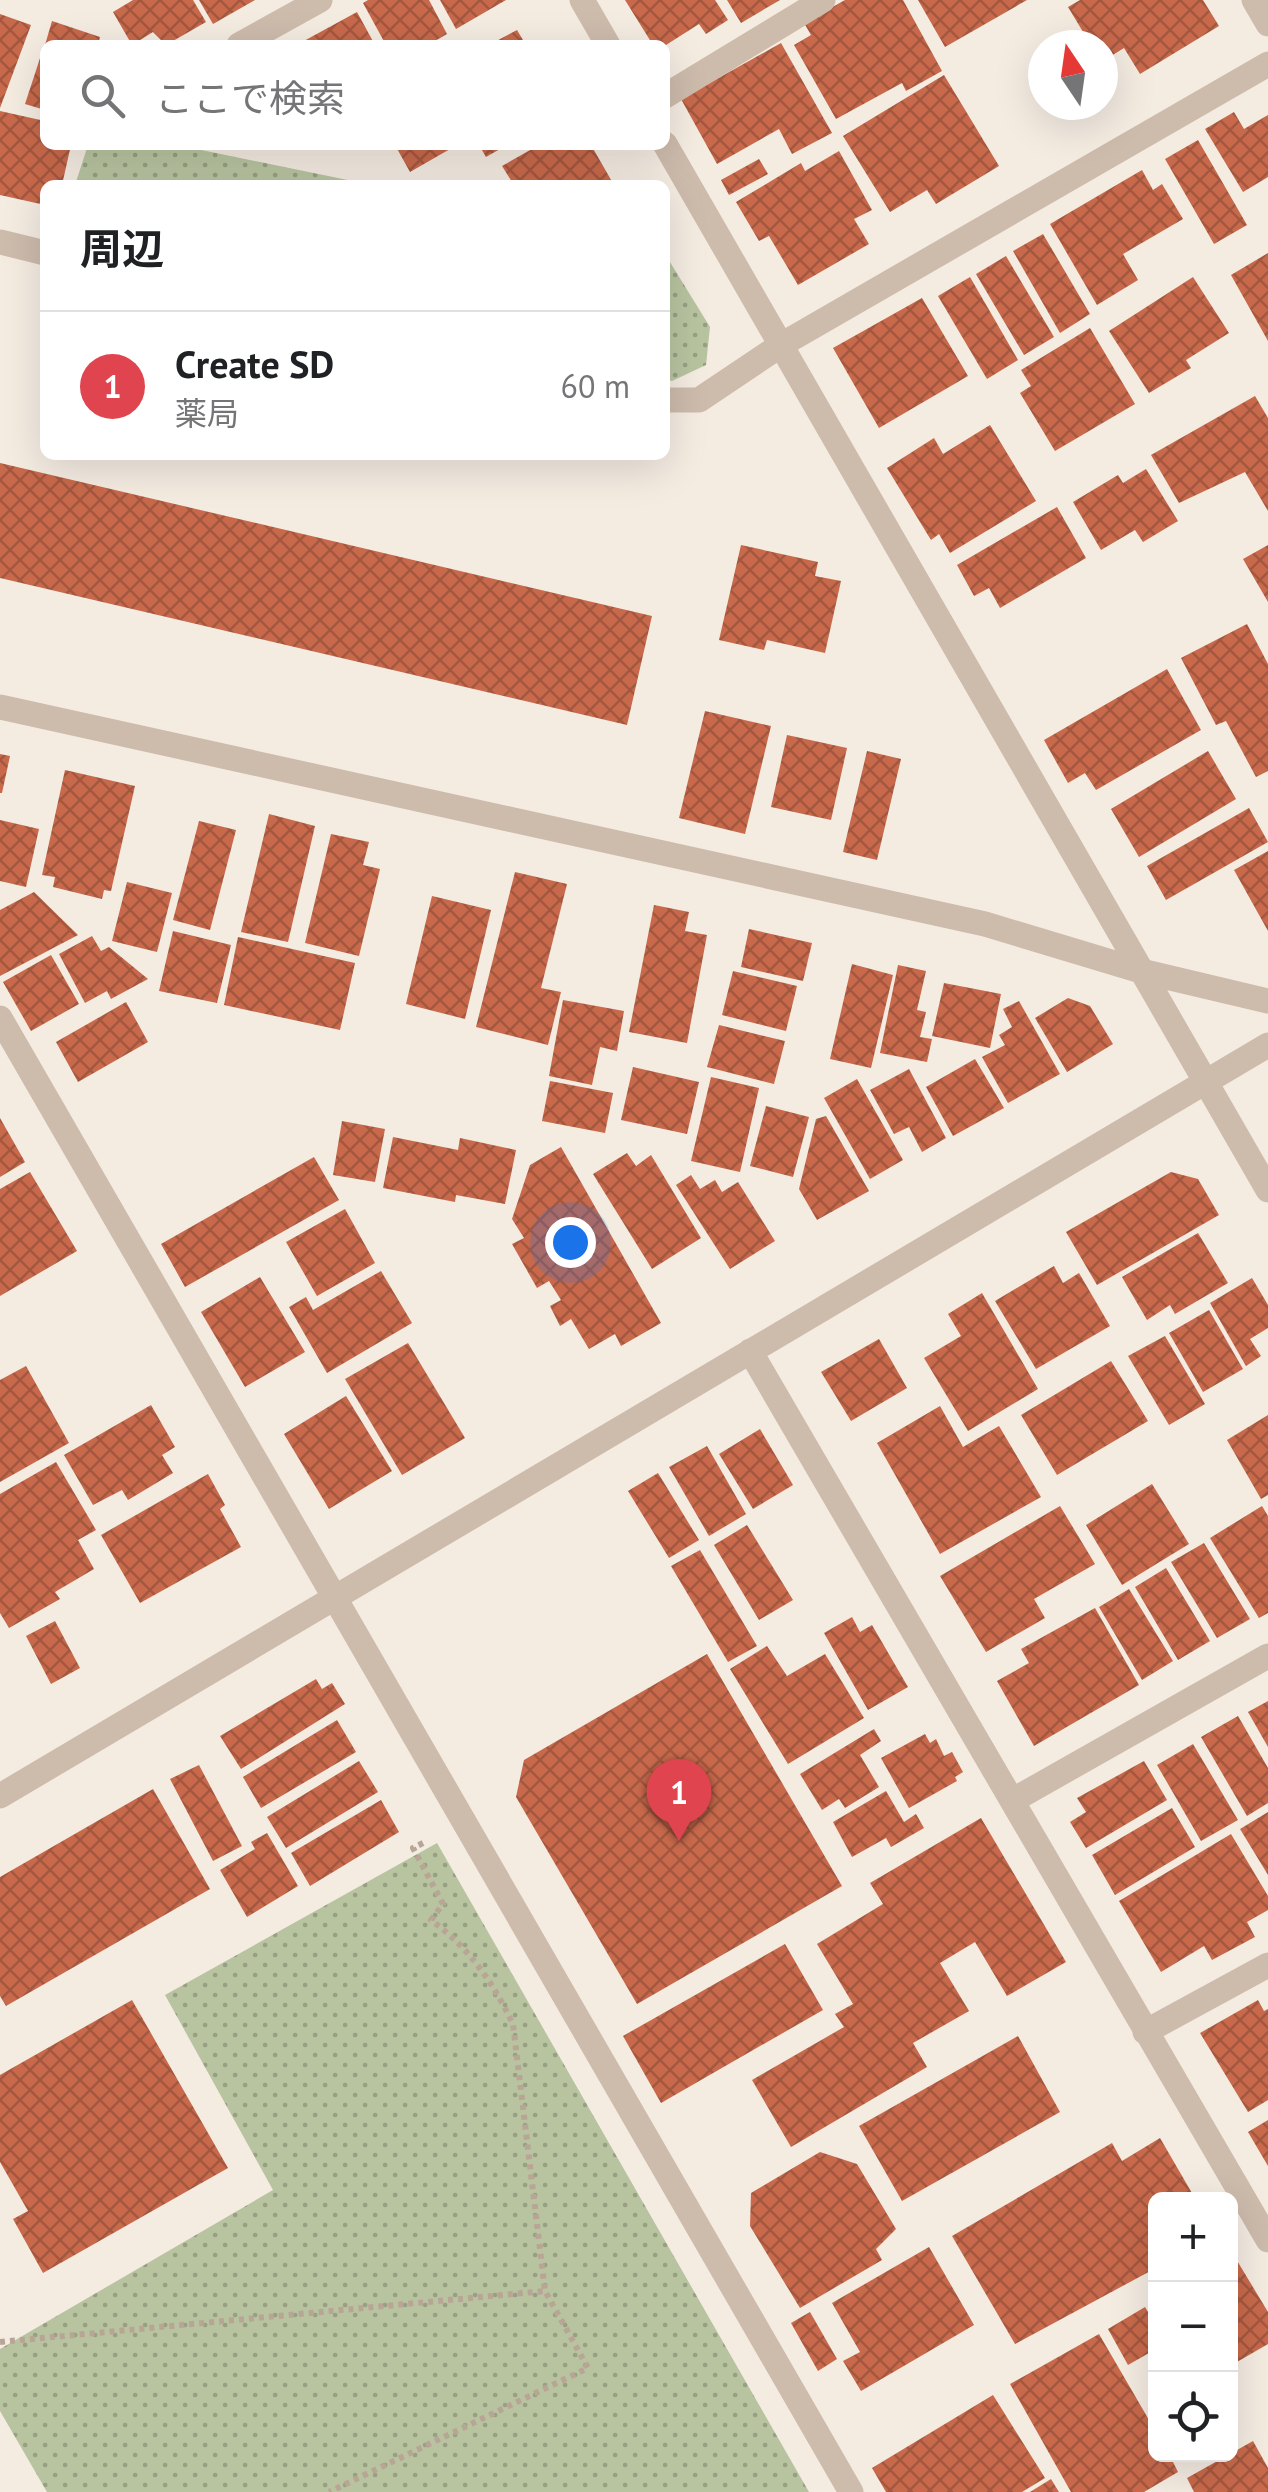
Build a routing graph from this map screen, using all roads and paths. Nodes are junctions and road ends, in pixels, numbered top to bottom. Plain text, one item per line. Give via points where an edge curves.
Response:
1 (320, 0) edge
2 (582, 0) edge
3 (823, 0) edge
4 (1254, 0) edge
5 (1268, 24) edge
6 (249, 40) edge
7 (605, 40) edge
8 (1268, 64) edge
9 (670, 93) edge
10 (668, 150) edge
11 (0, 242) edge
12 (40, 252) edge
13 (781, 345) junction
14 (670, 400) edge
15 (0, 707) edge
16 (1142, 970) junction
17 (1268, 1001) edge
18 (0, 1018) edge
19 (1268, 1045) edge
20 (1204, 1080) junction
21 (1268, 1190) edge
22 (750, 1352) junction
23 (331, 1599) junction
24 (1268, 1656) edge
25 (0, 1796) edge
26 (1014, 1799) junction
27 (461, 1821) junction
28 (1268, 1965) edge
29 (1145, 2032) junction
30 (1268, 2240) edge
31 (545, 2292) junction
32 (0, 2342) edge
33 (329, 2492) edge
34 (851, 2492) edge

1 - 6 street
2 - 7 street
3 - 9 street
4 - 5 street
8 - 13 street
10 - 13 street
11 - 12 street
13 - 14 street via 699,400
13 - 16 street
15 - 16 street via 985,924
16 - 17 street
16 - 20 street
18 - 23 street
19 - 20 street
20 - 21 street
20 - 22 street
22 - 23 street
22 - 26 street
23 - 25 street
23 - 27 street
24 - 26 street
26 - 29 street
27 - 31 path via 413,1848 442,1904 431,1920 464,1944 513,2024
27 - 34 street
28 - 29 street
29 - 30 street
31 - 32 path
31 - 33 path via 588,2368

